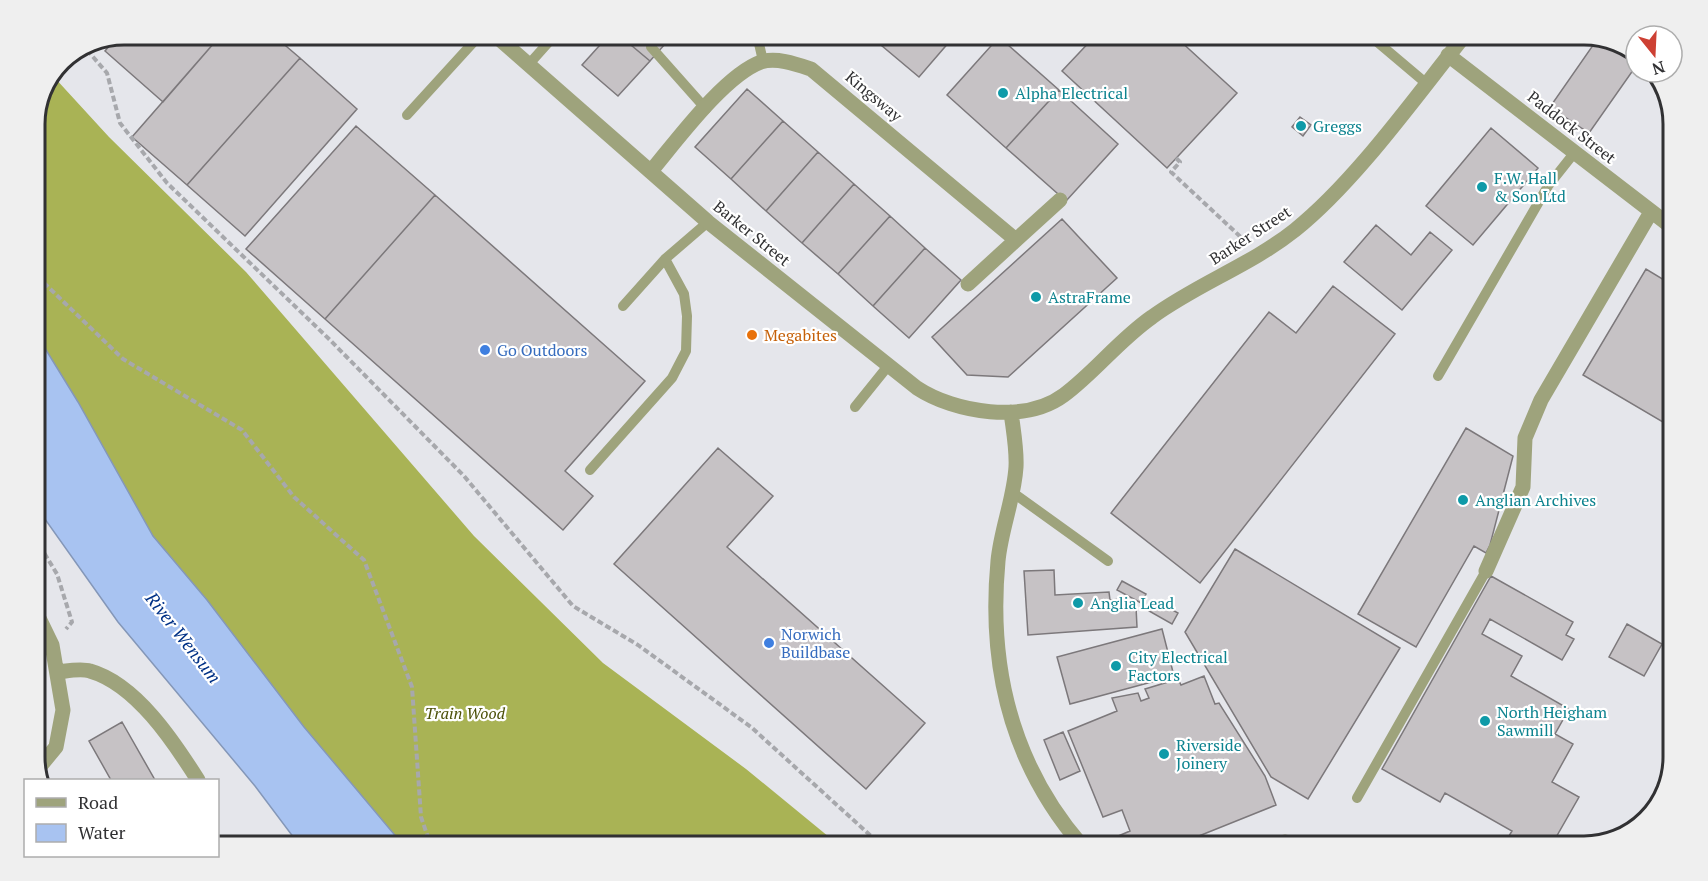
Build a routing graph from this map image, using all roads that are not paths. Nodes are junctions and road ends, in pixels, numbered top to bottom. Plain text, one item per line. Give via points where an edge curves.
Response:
1 (470, 45) edge
2 (508, 45) edge
3 (546, 45) edge
4 (759, 45) edge
5 (1382, 45) edge
6 (1457, 45) edge
7 (651, 47) dead end
8 (1449, 55) junction
9 (763, 61) junction
10 (530, 63) junction
11 (1426, 84) junction
12 (706, 109) junction
13 (407, 115) dead end
14 (1575, 152) junction
15 (652, 170) junction
16 (1060, 200) dead end
17 (1651, 212) junction
18 (1663, 221) edge
19 (708, 222) junction
20 (1016, 240) junction
21 (665, 259) junction
22 (968, 284) dead end
23 (623, 306) dead end
24 (888, 366) junction
25 (1438, 376) dead end
26 (855, 407) dead end
27 (1011, 412) junction
28 (590, 470) dead end
29 (1012, 492) junction
30 (1108, 561) dead end
31 (1486, 571) joint
32 (45, 631) edge
33 (58, 672) junction
34 (45, 760) edge
35 (193, 778) edge
36 (1357, 798) dead end
37 (1074, 836) edge

1 - 13 lane
2 - 10 street, Barker Street
3 - 10 lane
4 - 9 lane
5 - 11 lane
6 - 8 street, Barker Street
7 - 12 lane
8 - 11 street, Barker Street
8 - 14 street, Paddock Street
9 - 12 street via 737,74
9 - 20 street, Kingsway via 791,62 820,75
10 - 15 street, Barker Street
11 - 27 street, Barker Street via 1296,230 1150,318 1062,397
12 - 15 street
14 - 17 street, Paddock Street
14 - 25 lane via 1548,186
15 - 19 street, Barker Street
16 - 20 street
17 - 18 street, Paddock Street
17 - 31 street via 1541,400 1525,438 1523,487
19 - 21 lane
19 - 24 street, Barker Street
20 - 22 street
21 - 23 lane
21 - 28 lane via 684,294 686,351 672,378
24 - 26 lane
24 - 27 street, Barker Street via 935,400 978,411
27 - 29 street via 1016,465
29 - 30 lane
29 - 37 street via 998,559 995,623 1003,689 1020,750 1050,804
31 - 36 lane
32 - 33 street
33 - 34 street via 63,710 56,747
33 - 35 street via 89,670 122,686 171,738

